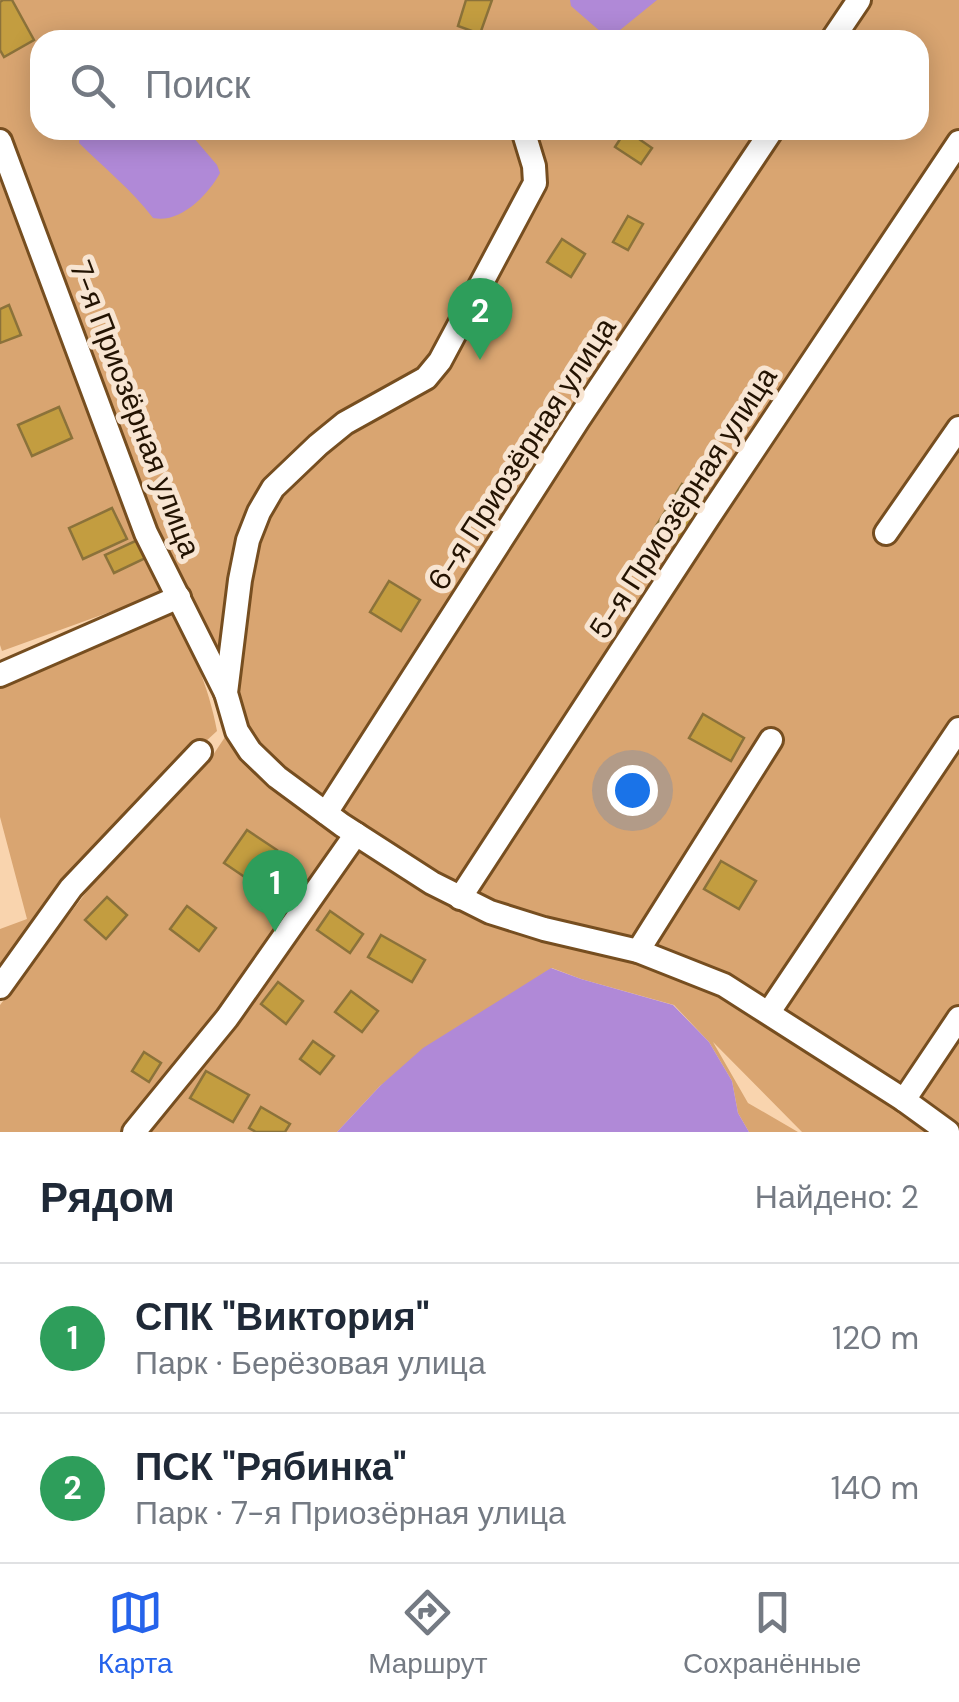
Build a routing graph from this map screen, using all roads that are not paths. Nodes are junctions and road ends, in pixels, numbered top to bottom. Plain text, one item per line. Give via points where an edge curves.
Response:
1 (859, 0) edge
2 (839, 30) edge
3 (526, 140) edge
4 (765, 140) edge
5 (0, 141) edge
6 (959, 142) edge
7 (959, 428) edge
8 (886, 533) dead end
9 (179, 597) junction
10 (0, 675) edge
11 (226, 693) junction
12 (959, 729) edge
13 (771, 740) dead end
14 (200, 752) dead end
15 (326, 812) junction
16 (356, 834) junction
17 (460, 898) junction
18 (638, 951) junction
19 (0, 987) edge
20 (769, 1012) junction
21 (959, 1018) edge
22 (904, 1100) junction
23 (134, 1132) edge
24 (948, 1132) edge

1 - 2 street
3 - 11 street, 7-я Приозёрная улица via 535,183 440,361 426,378 318,444 273,488 259,512 240,580
4 - 15 street, 6-я Приозёрная улица
5 - 9 street, 7-я Приозёрная улица via 146,533
6 - 17 street, 5-я Приозёрная улица
7 - 8 street
9 - 10 street
9 - 11 street, 7-я Приозёрная улица
11 - 15 street, 7-я Приозёрная улица via 250,751
12 - 20 street
13 - 18 street
14 - 19 street via 71,888
15 - 16 street, 7-я Приозёрная улица
16 - 17 street, 7-я Приозёрная улица
16 - 23 street via 227,1018
17 - 18 street, 7-я Приозёрная улица via 544,929
18 - 20 street, 7-я Приозёрная улица
20 - 22 street, 7-я Приозёрная улица
21 - 22 street
22 - 24 street, 7-я Приозёрная улица

